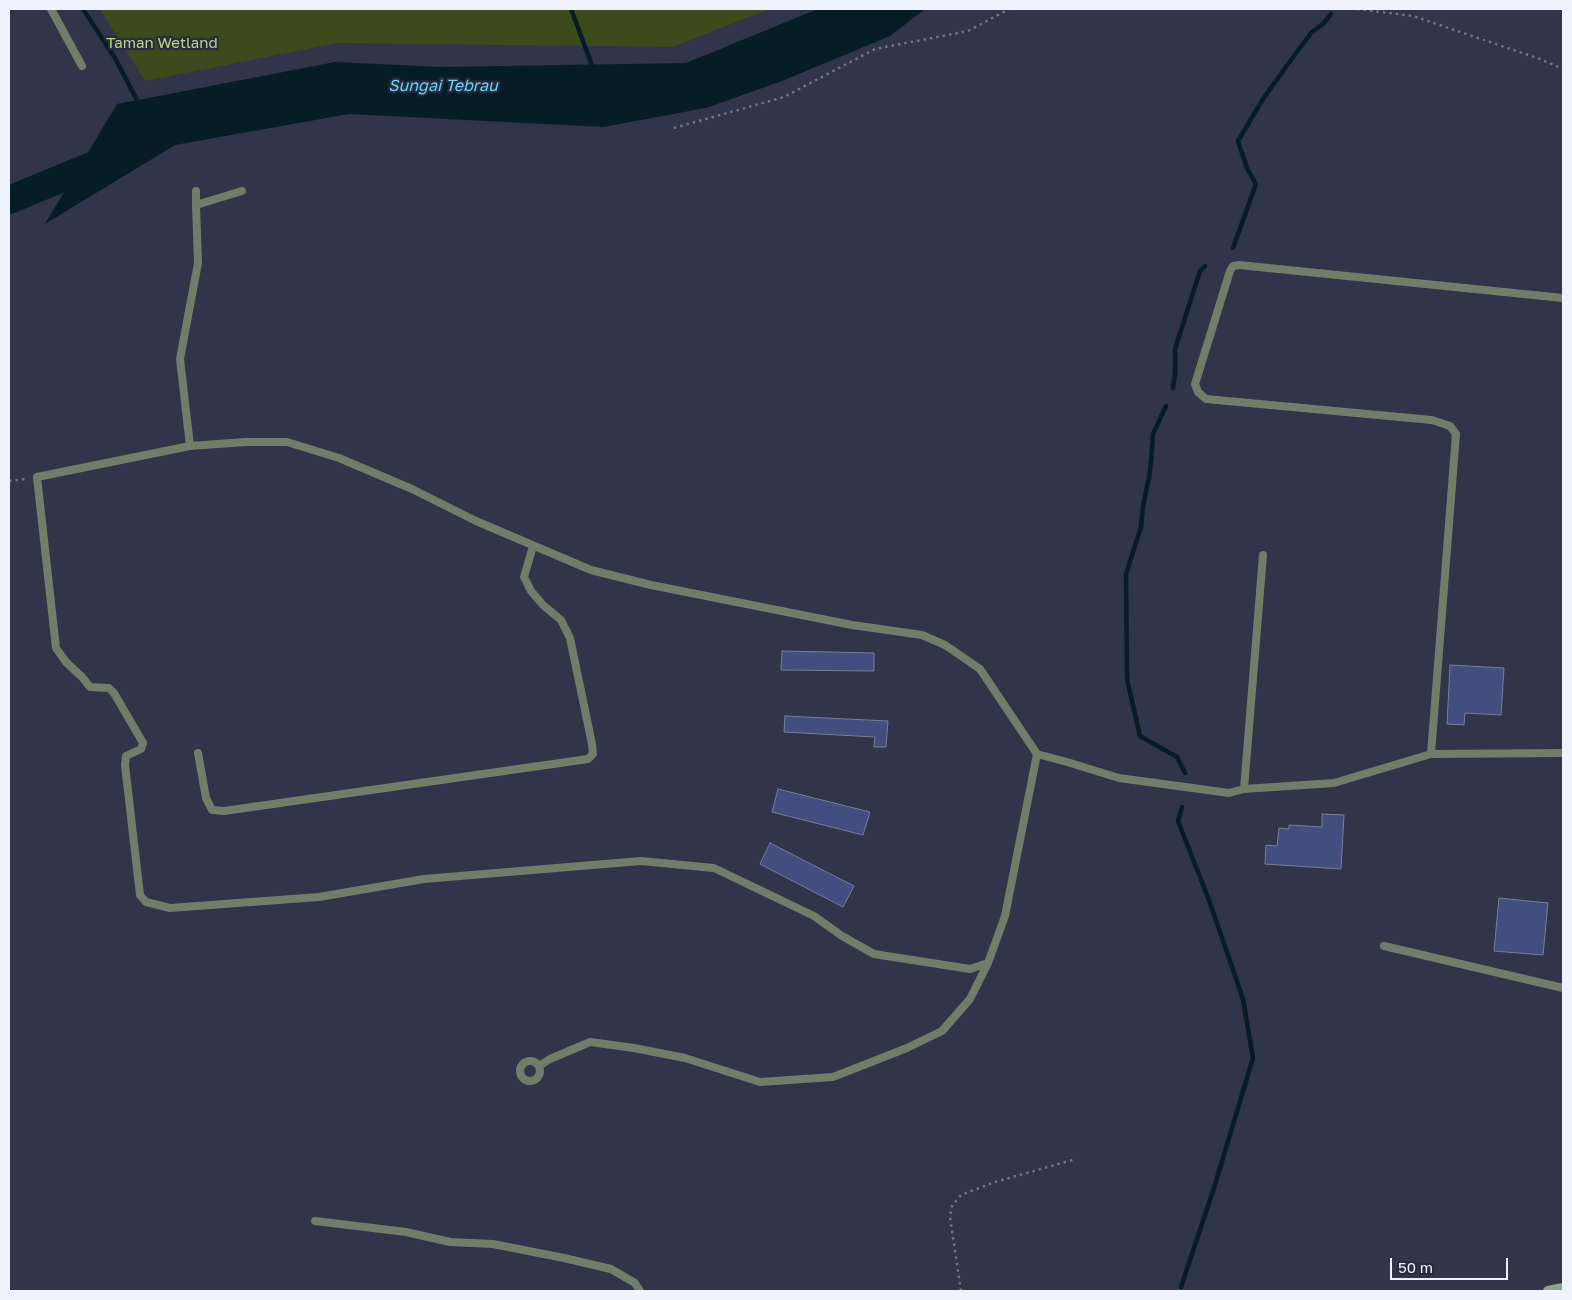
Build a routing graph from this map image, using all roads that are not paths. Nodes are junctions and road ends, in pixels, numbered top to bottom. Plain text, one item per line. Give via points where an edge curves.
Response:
1 (51, 9) edge
2 (82, 66) dead end
3 (196, 191) dead end
4 (242, 191) dead end
5 (196, 205) junction
6 (1563, 298) edge
7 (190, 446) junction
8 (532, 546) junction
9 (1263, 555) dead end
10 (198, 753) dead end
11 (1563, 753) edge
12 (1037, 754) junction
13 (1431, 754) junction
14 (1244, 789) junction
15 (1384, 946) dead end
16 (988, 963) junction
17 (1563, 988) edge
18 (539, 1066) dead end
19 (315, 1221) dead end
20 (1563, 1288) edge
21 (640, 1291) edge
22 (1548, 1291) edge

1 - 2 lane
3 - 5 lane
4 - 5 lane
5 - 7 lane via 198,263 180,359
6 - 13 lane via 1233,266 1196,384 1198,392 1206,399 1432,420 1450,426 1456,434
7 - 8 lane via 286,442 339,458
7 - 16 lane via 37,477 56,648 90,687 108,688 114,693 143,743 141,749 126,756 125,765 140,894 146,902 170,908 299,898 424,879 641,862 714,868 814,916 874,954 970,969
8 - 10 lane via 524,577 543,605 561,620 570,638 592,744 593,754 588,760 224,811 212,810 206,798
8 - 12 lane via 591,570 651,586 852,625 922,635 945,645 980,669
9 - 14 lane
11 - 13 lane
12 - 14 lane via 1119,778 1229,793
12 - 16 lane via 1005,916
13 - 14 lane via 1334,783
15 - 17 lane
16 - 18 lane via 970,999 942,1031 832,1077 760,1082 685,1058 590,1042
19 - 21 lane via 406,1232 450,1242 493,1244 564,1258 611,1269 635,1283
20 - 22 street

